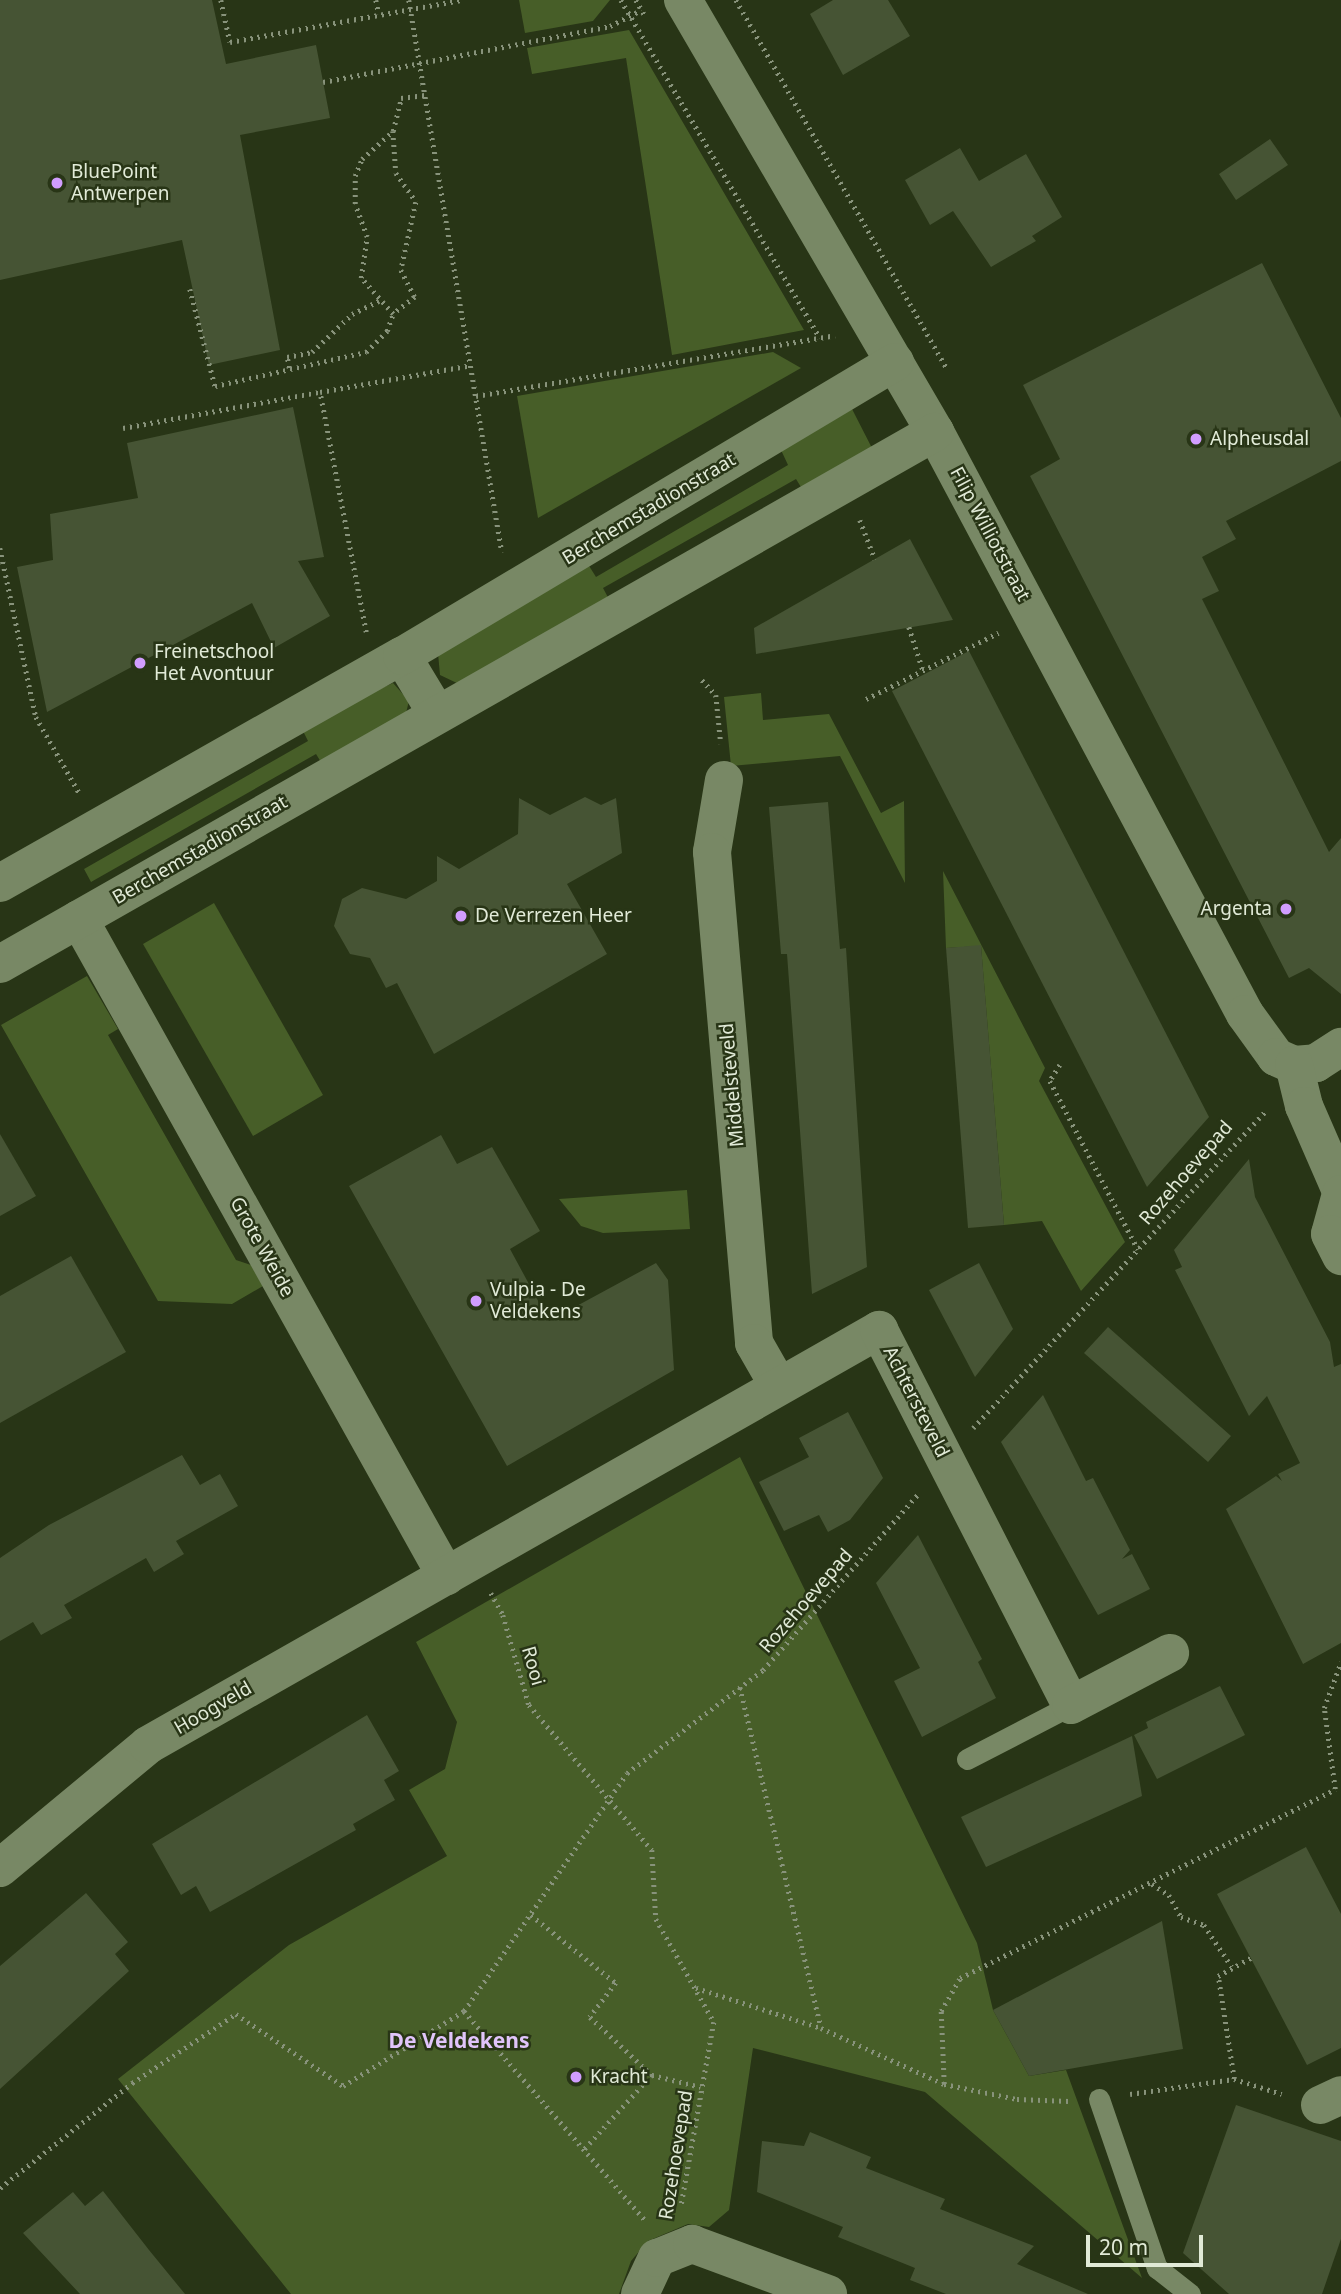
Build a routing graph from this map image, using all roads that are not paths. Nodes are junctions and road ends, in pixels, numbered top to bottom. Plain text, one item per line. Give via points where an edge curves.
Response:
1 (683, 0) edge
2 (895, 362) junction
3 (935, 432) junction
4 (402, 656) junction
5 (437, 714) junction
6 (724, 780) road end
7 (0, 883) edge
8 (79, 919) junction
9 (0, 964) edge
10 (1341, 1047) edge
11 (1294, 1065) junction
12 (1341, 1192) edge
13 (1341, 1256) edge
14 (778, 1385) junction
15 (459, 1568) junction
16 (1170, 1653) dead end
17 (1070, 1705) junction
18 (967, 1759) dead end
19 (0, 1868) edge
20 (1099, 2099) road end
21 (640, 2294) edge
22 (828, 2294) edge
23 (1190, 2294) edge

1 - 2 street, Filip Williotstraat
2 - 3 street, Filip Williotstraat
2 - 4 street, Berchemstadionstraat
3 - 5 street, Berchemstadionstraat
3 - 11 street, Filip Williotstraat via 1245,1014 1276,1057
4 - 5 street
4 - 7 street, Berchemstadionstraat
5 - 8 street, Berchemstadionstraat
6 - 14 street, Middelsteveld via 712,852 754,1343
8 - 9 street, Berchemstadionstraat
8 - 15 street, Grote Weide
10 - 11 street via 1316,1063
11 - 12 street via 1304,1106
12 - 13 street via 1330,1234
14 - 15 street, Achtersteveld
14 - 17 street, Achtersteveld via 879,1330
15 - 19 street, Hoogveld via 148,1745
16 - 17 street
17 - 18 lane
20 - 23 lane via 1157,2268
21 - 22 street via 651,2264 674,2248 707,2246

